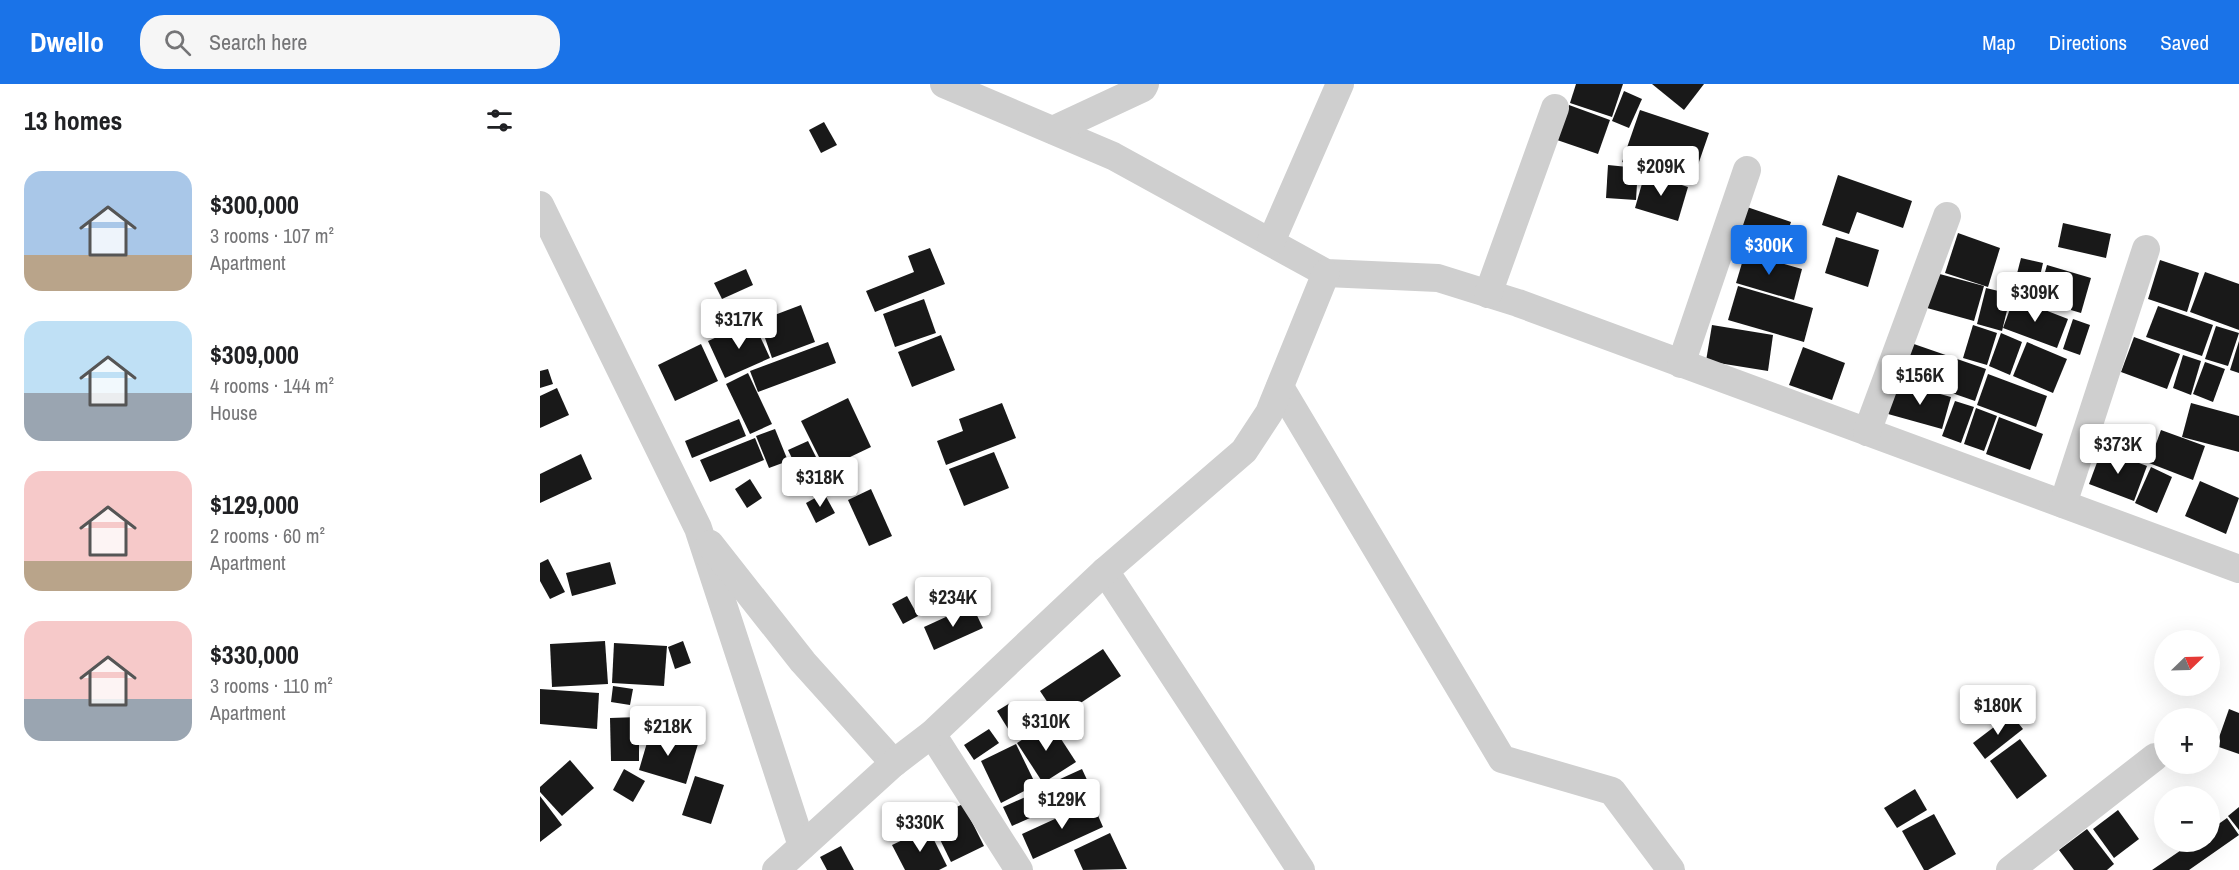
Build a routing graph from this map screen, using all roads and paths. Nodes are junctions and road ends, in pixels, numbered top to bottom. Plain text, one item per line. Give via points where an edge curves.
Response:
1 (944, 84) edge
2 (1145, 84) edge
3 (1340, 84) edge
4 (1555, 108) dead end
5 (1053, 130) junction
6 (1747, 170) dead end
7 (540, 205) edge
8 (1947, 216) dead end
9 (1271, 242) junction
10 (2146, 249) dead end
11 (1326, 273) junction
12 (1488, 294) junction
13 (1681, 364) junction
14 (1280, 387) junction
15 (1867, 432) junction
16 (2063, 504) junction
17 (698, 528) junction
18 (2239, 569) edge
19 (1105, 571) junction
20 (932, 734) junction
21 (2154, 758) edge
22 (894, 763) junction
23 (802, 846) junction
24 (776, 870) edge
25 (1019, 870) edge
26 (1301, 870) edge
27 (1671, 870) edge
28 (2010, 870) edge

1 - 5 street
2 - 5 street
3 - 9 street
4 - 12 street
5 - 9 street via 1113,156
6 - 13 street
7 - 17 street
8 - 15 street
9 - 11 street
10 - 16 street
11 - 12 street via 1438,278
11 - 14 street
12 - 13 street
13 - 15 street
14 - 19 street via 1269,413 1244,451
14 - 27 street via 1502,759 1612,791
15 - 16 street
16 - 18 street
17 - 22 street via 803,662
17 - 23 street
19 - 20 street
19 - 26 street
20 - 22 street
20 - 25 street
21 - 28 street
22 - 23 street
23 - 24 street

